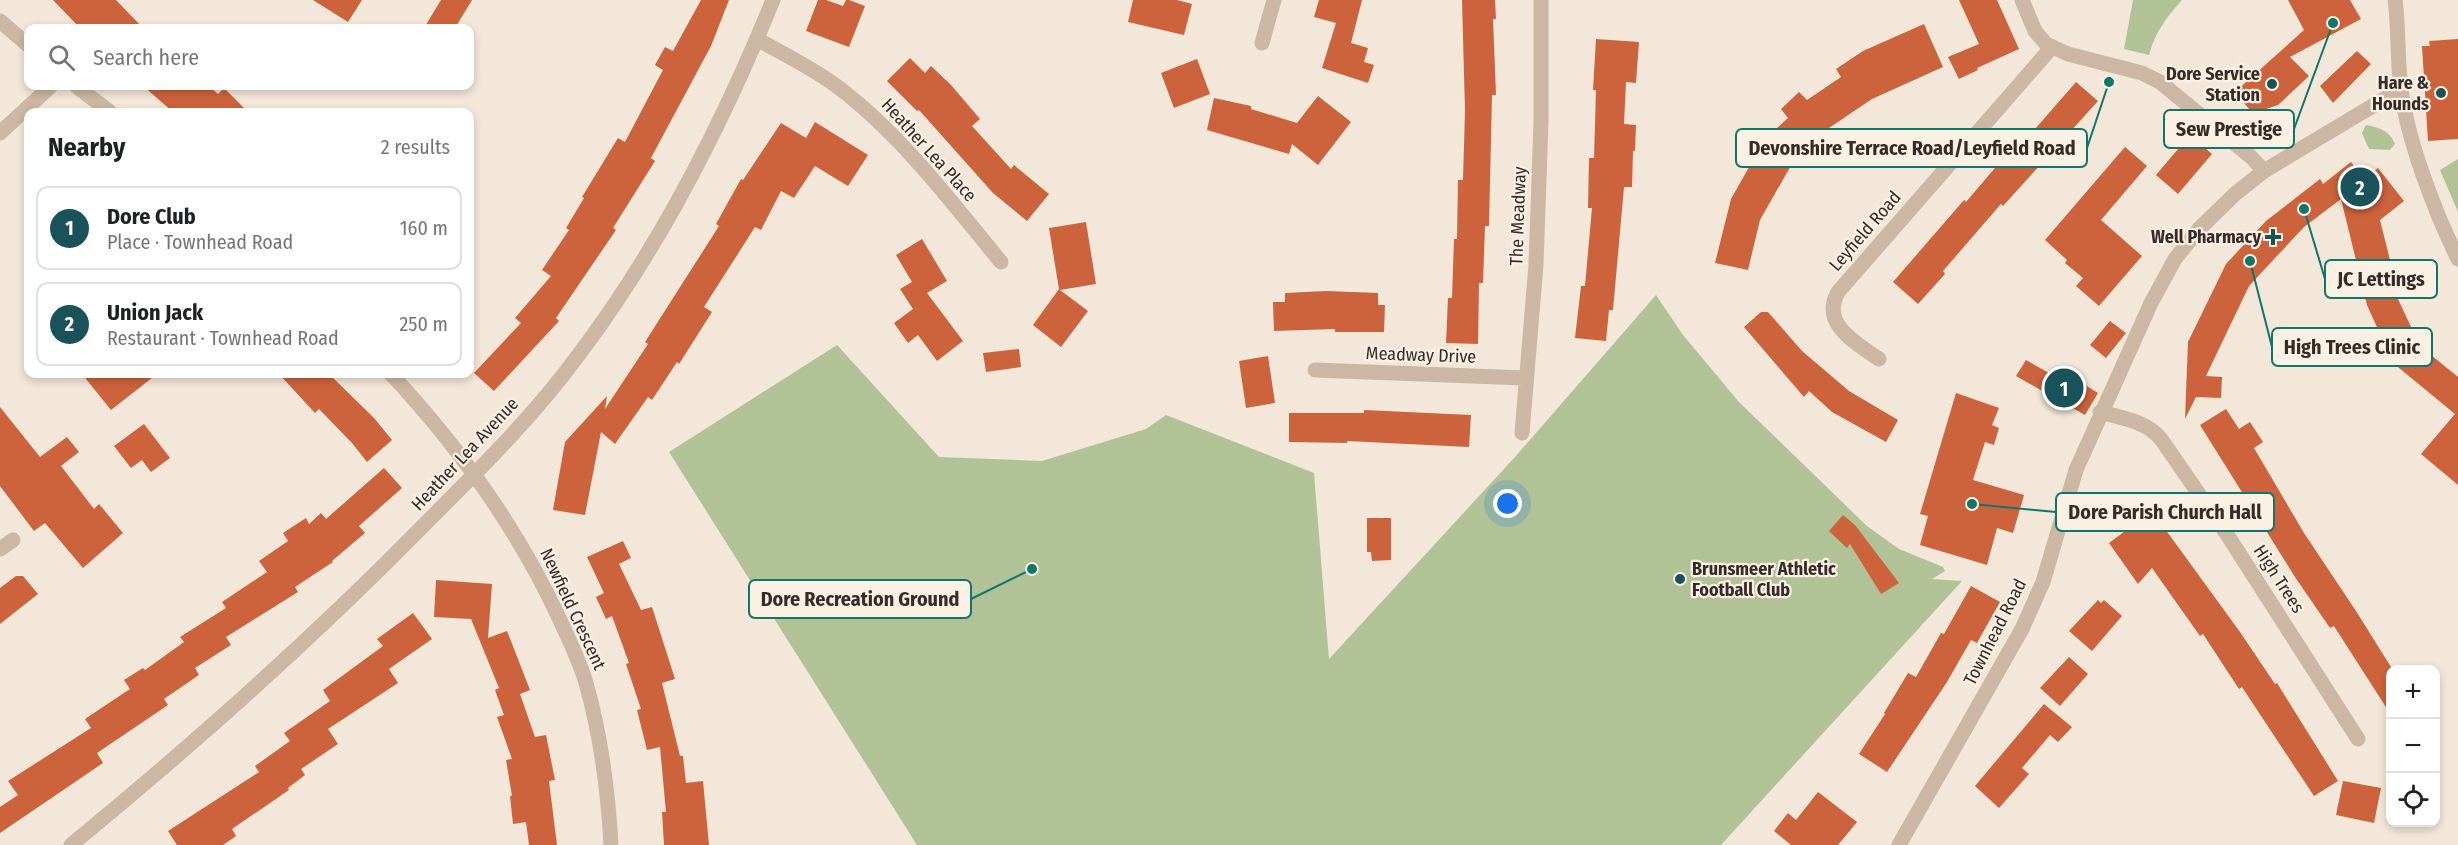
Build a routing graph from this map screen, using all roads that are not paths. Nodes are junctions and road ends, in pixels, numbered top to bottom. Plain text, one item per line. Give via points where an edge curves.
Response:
1 (773, 0) edge
2 (1274, 0) edge
3 (1541, 0) edge
4 (2022, 0) edge
5 (2395, 0) edge
6 (0, 21) edge
7 (757, 39) junction
8 (24, 42) edge
9 (1262, 43) dead end
10 (2052, 48) junction
11 (2401, 89) junction
12 (47, 90) edge
13 (81, 90) edge
14 (27, 108) edge
15 (105, 108) edge
16 (24, 111) edge
17 (0, 133) edge
18 (2264, 171) junction
19 (2458, 259) edge
20 (1001, 262) dead end
21 (1879, 358) dead end
22 (1315, 370) dead end
23 (394, 378) edge
24 (1525, 378) junction
25 (2100, 412) junction
26 (1522, 433) dead end
27 (474, 475) junction
28 (13, 540) dead end
29 (0, 549) edge
30 (2358, 739) dead end
31 (71, 845) edge
32 (611, 845) edge
33 (1899, 845) edge

1 - 7 street, Heather Lea Avenue
2 - 9 street
3 - 24 street, The Meadway via 1536,265
4 - 10 street via 2035,31
5 - 11 street
6 - 8 street
7 - 20 street, Heather Lea Place via 846,92 886,127
7 - 27 street, Heather Lea Avenue via 699,160 623,291 551,390
10 - 18 street via 2142,73 2160,82
10 - 21 street, Leyfield Road via 1838,292 1832,303 1839,328
11 - 18 street, Townhead Road
11 - 19 street via 2425,179
12 - 14 street
13 - 15 street
16 - 17 street
18 - 25 street, Townhead Road via 2199,229 2175,259
22 - 24 street, Meadway Drive
23 - 27 street, Newfield Crescent
24 - 26 street, The Meadway
25 - 30 street, High Trees via 2154,431 2228,536
25 - 33 street, Townhead Road via 2022,629
27 - 31 street, Heather Lea Avenue via 351,600 248,695
27 - 32 street, Newfield Crescent via 501,512 546,590 585,681 604,765
28 - 29 street

